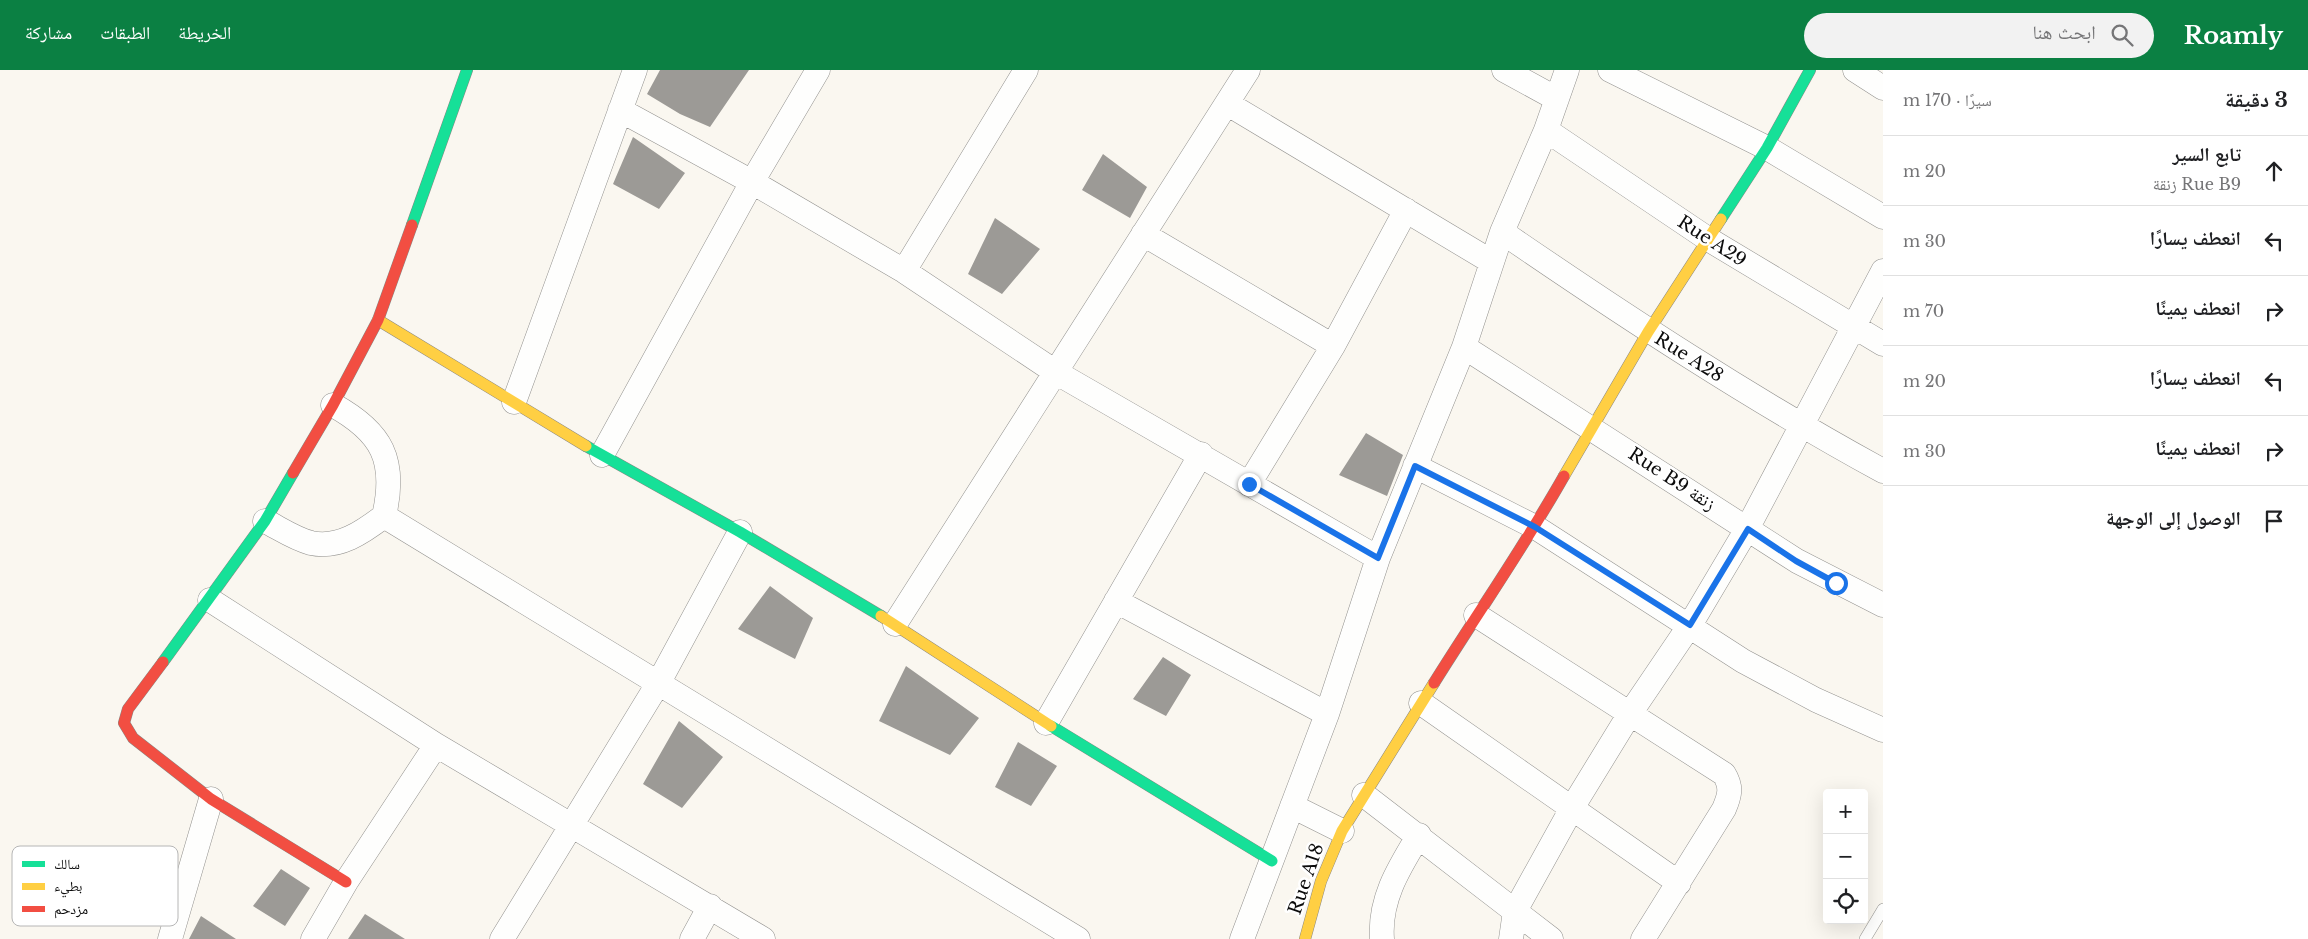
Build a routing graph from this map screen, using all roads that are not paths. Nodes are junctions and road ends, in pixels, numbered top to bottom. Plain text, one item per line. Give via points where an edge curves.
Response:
1 (467, 70) edge
2 (635, 70) edge
3 (818, 70) edge
4 (1026, 70) edge
5 (1248, 70) edge
6 (1504, 70) edge
7 (1567, 70) edge
8 (1610, 70) edge
9 (1810, 70) edge
10 (1855, 70) edge
11 (1883, 88) edge
12 (1557, 98) junction
13 (1228, 104) junction
14 (620, 110) junction
15 (1546, 130) junction
16 (1767, 148) junction
17 (752, 182) junction
18 (1406, 210) junction
19 (1883, 217) edge
20 (1502, 232) junction
21 (1142, 234) junction
22 (1708, 239) junction
23 (1492, 262) junction
24 (904, 271) junction
25 (1883, 271) edge
26 (378, 320) junction
27 (1854, 328) junction
28 (1648, 332) junction
29 (1883, 344) edge
30 (1333, 346) junction
31 (1464, 347) junction
32 (1057, 373) junction
33 (514, 402) junction
34 (333, 404) junction
35 (1803, 427) junction
36 (1592, 428) junction
37 (1201, 454) junction
38 (602, 455) junction
39 (1415, 466) junction
40 (1883, 471) edge
41 (1249, 484) junction
42 (384, 516) junction
43 (265, 521) junction
44 (1535, 527) junction
45 (1748, 529) junction
46 (740, 532) junction
47 (1378, 558) junction
48 (210, 600) junction
49 (1116, 601) junction
50 (1883, 605) edge
51 (1476, 615) junction
52 (895, 624) junction
53 (1690, 625) junction
54 (659, 682) junction
55 (1421, 703) junction
56 (1327, 714) junction
57 (1629, 715) junction
58 (1046, 723) junction
59 (1882, 725) edge
60 (436, 744) junction
61 (1364, 795) junction
62 (211, 799) junction
63 (1292, 806) junction
64 (1572, 808) junction
65 (571, 826) junction
66 (1342, 831) junction
67 (1419, 835) junction
68 (1272, 861) junction
69 (346, 882) junction
70 (1679, 883) junction
71 (710, 906) junction
72 (1883, 909) edge
73 (178, 912) edge
74 (1515, 912) junction
75 (174, 926) edge
76 (170, 939) edge
77 (313, 939) edge
78 (502, 939) edge
79 (692, 939) edge
80 (763, 939) edge
81 (1078, 939) edge
82 (1242, 939) edge
83 (1305, 939) edge
84 (1382, 939) edge
85 (1511, 939) edge
86 (1551, 939) edge
87 (1643, 939) edge
88 (1865, 939) edge

1 - 26 street
2 - 14 street
3 - 17 street
4 - 24 street
5 - 13 street
6 - 12 street
7 - 12 street
8 - 16 street
9 - 16 street, Rue A18
10 - 11 street
12 - 15 street
13 - 18 street
13 - 21 street
14 - 17 street
14 - 33 street
15 - 20 street
15 - 22 street, Rue A29
16 - 19 street
16 - 22 street, Rue A18
17 - 24 street
17 - 38 street
18 - 23 street
18 - 30 street
20 - 23 street
20 - 28 street, Rue A28
21 - 30 street
21 - 32 street
22 - 27 street, Rue A29
22 - 28 street, Rue A18
23 - 31 street
24 - 32 street
25 - 27 street
26 - 33 street
26 - 34 street
27 - 29 street, Rue A29
27 - 35 street
28 - 35 street, Rue A28
28 - 36 street, Rue A18
30 - 41 street
31 - 36 street, Rue B9 زنقة
31 - 39 street
32 - 37 street
32 - 52 street
33 - 38 street
34 - 42 street via 356,417 378,439 386,463 389,493
34 - 43 street
35 - 40 street, Rue A28
35 - 45 street
36 - 44 street, Rue A18
36 - 45 street, Rue B9 زنقة
37 - 41 street
37 - 49 street
38 - 46 street
39 - 44 street
39 - 47 street
41 - 47 street
42 - 43 street via 356,536 337,543 311,543
42 - 54 street
43 - 48 street
44 - 51 street, Rue A18
44 - 53 street
45 - 50 street, Rue B9 زنقة via 1796,561
45 - 53 street
46 - 52 street
46 - 54 street
47 - 56 street
48 - 60 street
48 - 62 street via 128,710 124,724 133,738
49 - 56 street
49 - 58 street
51 - 55 street, Rue A18
51 - 57 street
52 - 58 street
53 - 57 street
53 - 59 street via 1778,681 1816,700
54 - 65 street
54 - 81 street
55 - 61 street, Rue A18
55 - 64 street
56 - 63 street
57 - 64 street
57 - 70 street via 1724,774 1730,784 1730,796 1724,809
58 - 68 street
60 - 65 street
60 - 69 street
61 - 66 street, Rue A18
61 - 67 street
62 - 69 street
62 - 73 street
63 - 66 street
63 - 68 street
64 - 70 street
64 - 74 street
65 - 71 street
65 - 78 street
66 - 83 street, Rue A18 via 1321,881
67 - 74 street
67 - 84 street via 1394,875 1382,919
68 - 82 street
69 - 77 street
70 - 87 street
71 - 79 street
71 - 80 street
72 - 88 lane
74 - 85 street
74 - 86 street
75 - 76 street

